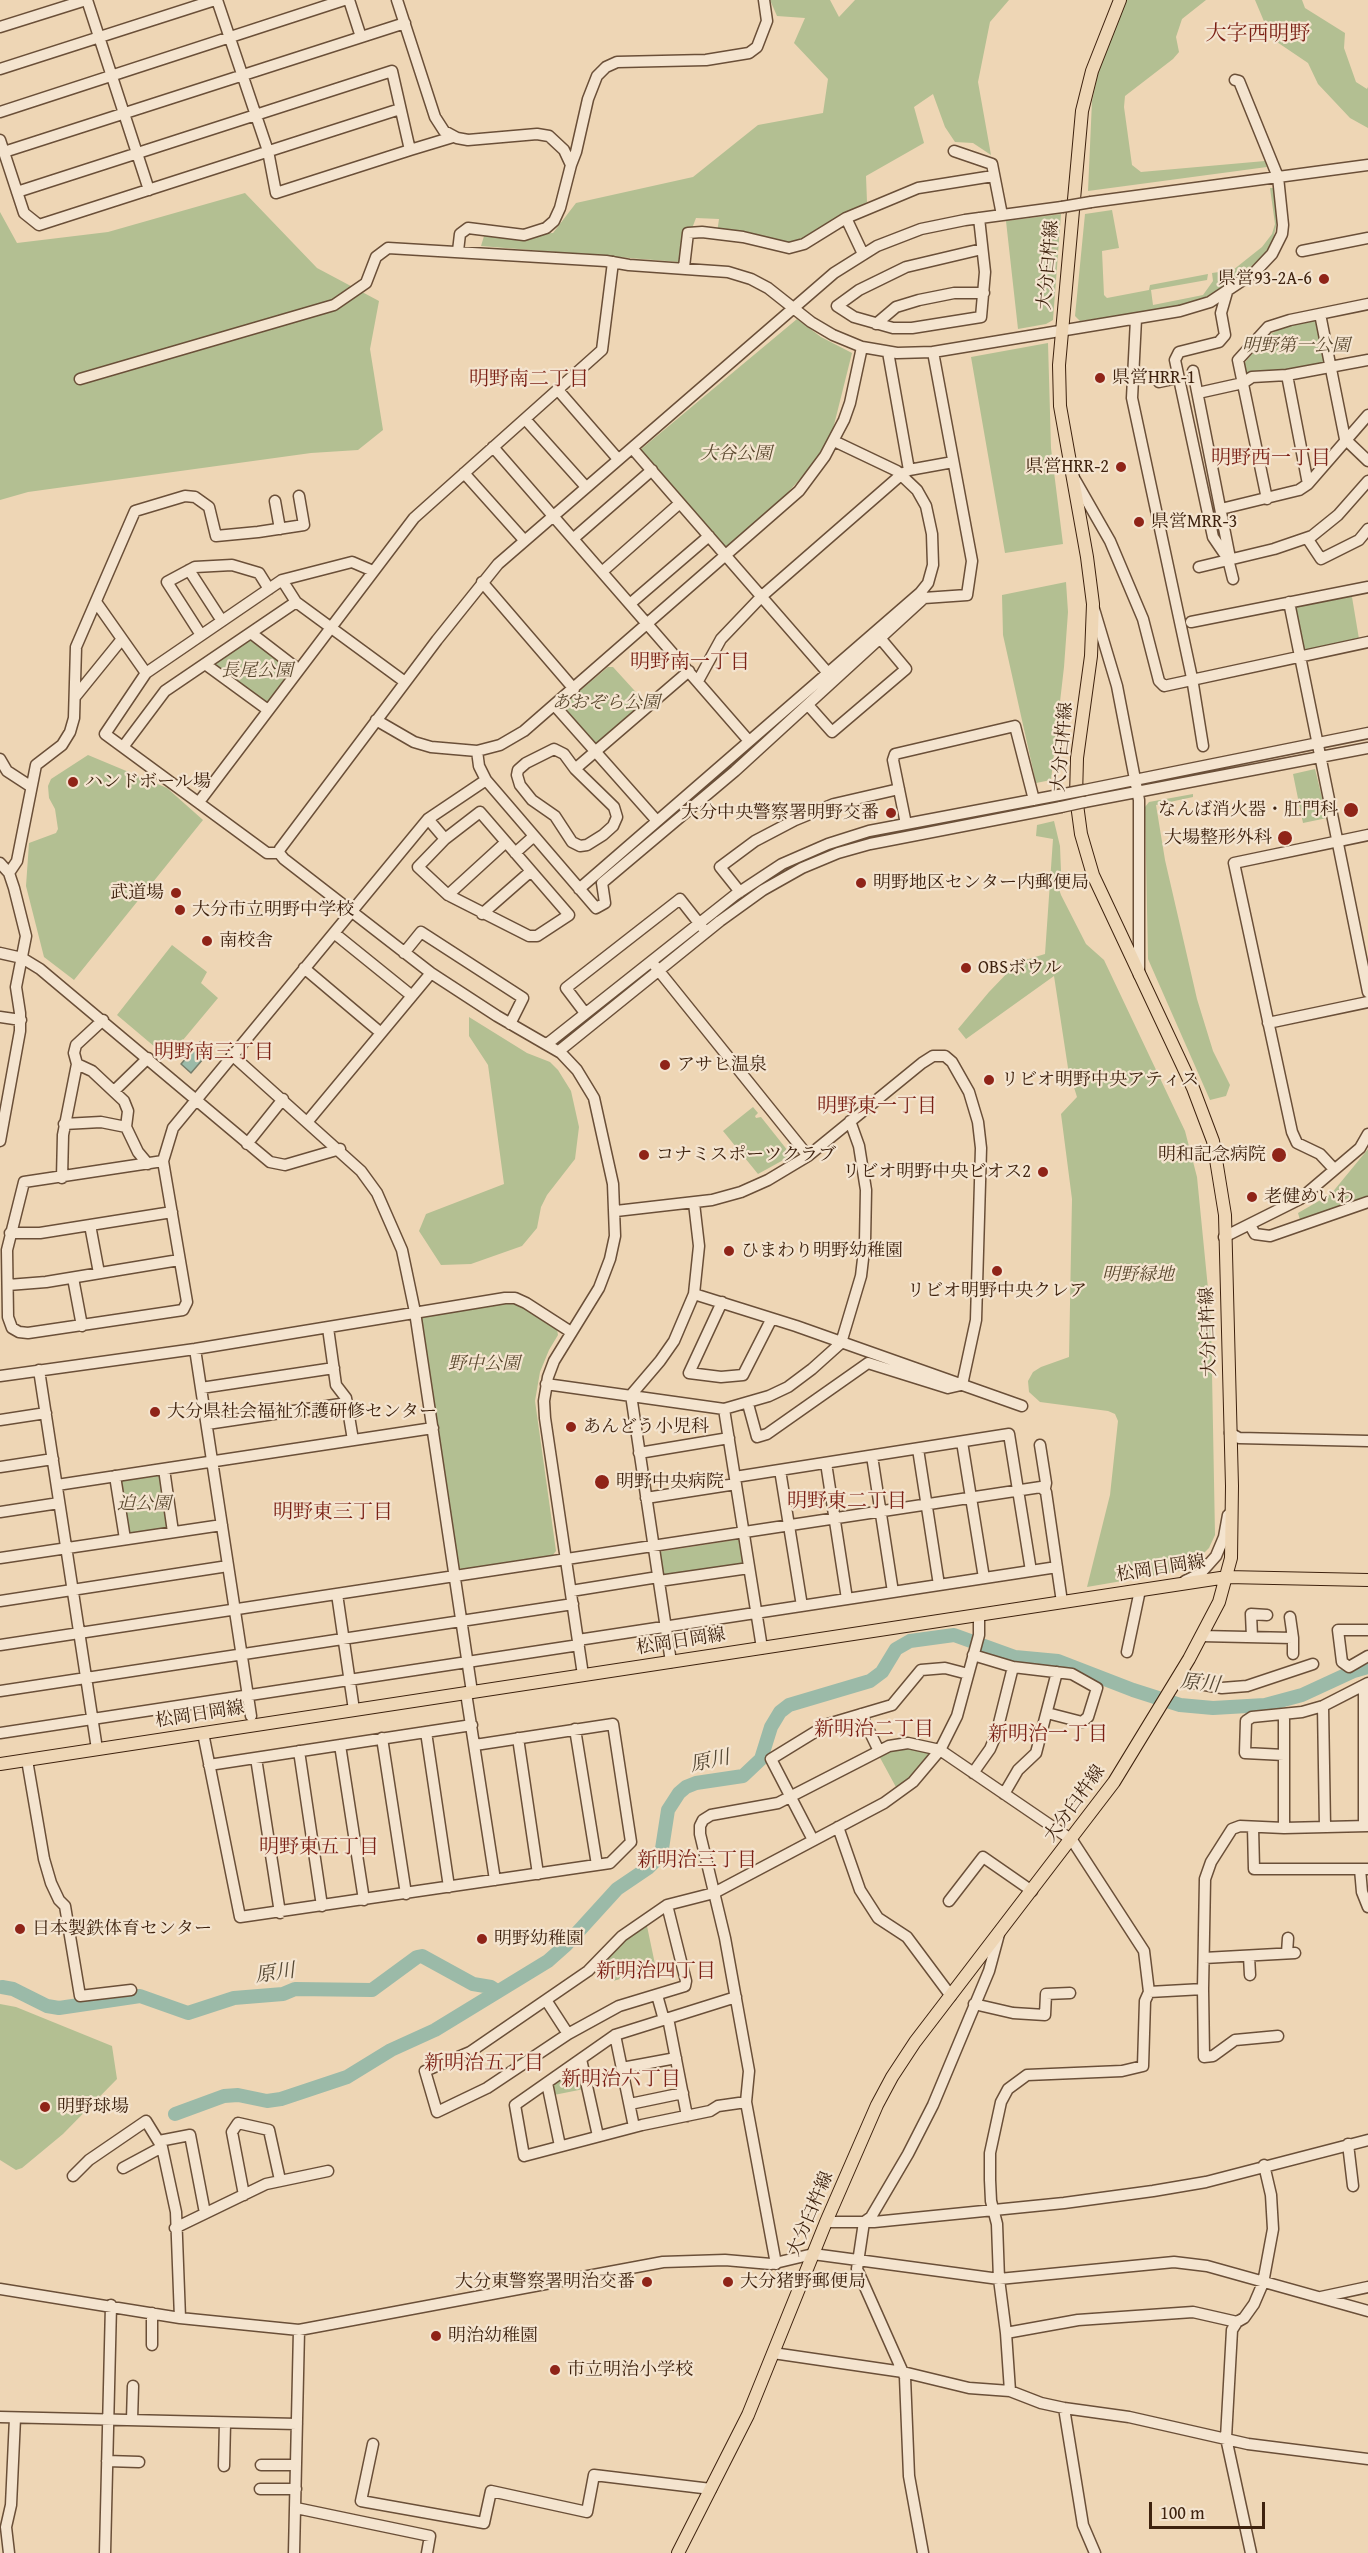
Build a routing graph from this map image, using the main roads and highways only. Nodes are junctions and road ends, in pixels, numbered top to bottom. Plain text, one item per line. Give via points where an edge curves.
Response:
1 (1120, 0) edge
2 (1227, 1577) junction
3 (1368, 1580) edge
4 (0, 1764) edge
5 (678, 2553) edge

1 - 2 main road, 大分臼杵線 via 1092,71 1082,111 1062,329 1059,398 1093,604 1091,656 1076,769 1076,807 1093,875 1193,1088 1213,1141 1225,1215 1232,1486 1232,1550
2 - 3 main road, 松岡日岡線
2 - 4 main road, 松岡日岡線
2 - 5 main road, 大分臼杵線 via 1219,1602 1183,1669 1114,1782 892,2077 826,2223 747,2415

